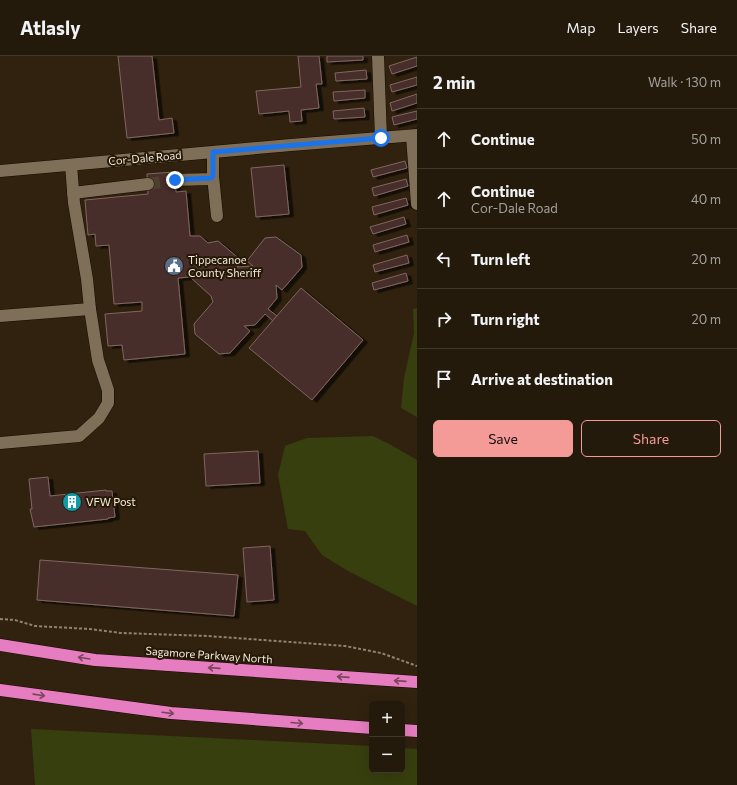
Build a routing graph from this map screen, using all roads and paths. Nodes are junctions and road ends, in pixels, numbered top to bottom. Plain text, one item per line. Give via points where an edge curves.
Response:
1 (378, 56) edge
2 (414, 135) edge
3 (381, 138) junction
4 (213, 152) junction
5 (70, 165) junction
6 (0, 171) edge
7 (213, 176) junction
8 (175, 180) tunnel mouth
9 (148, 184) tunnel mouth
10 (73, 193) junction
11 (417, 204) edge
12 (217, 216) dead end
13 (90, 309) junction
14 (0, 316) edge
15 (0, 443) edge
16 (0, 618) edge
17 (0, 645) edge
18 (417, 666) edge
19 (417, 682) edge
20 (0, 690) edge
21 (369, 728) edge
22 (405, 730) edge
23 (417, 731) edge

1 - 3 street
2 - 3 street, Cor-Dale Road
2 - 11 street
3 - 4 street, Cor-Dale Road
4 - 5 street, Cor-Dale Road
4 - 7 street
5 - 6 street, Cor-Dale Road
5 - 10 street
7 - 8 street
7 - 12 street
9 - 10 street
10 - 13 street
13 - 14 street
13 - 15 street via 98,360 108,390 108,403 99,418 78,436
16 - 18 path via 35,626 121,633 208,636 345,646 381,653
19 -> 17 highway, Sagamore Parkway North via 95,660
20 -> 21 highway via 171,713
22 - 23 highway

